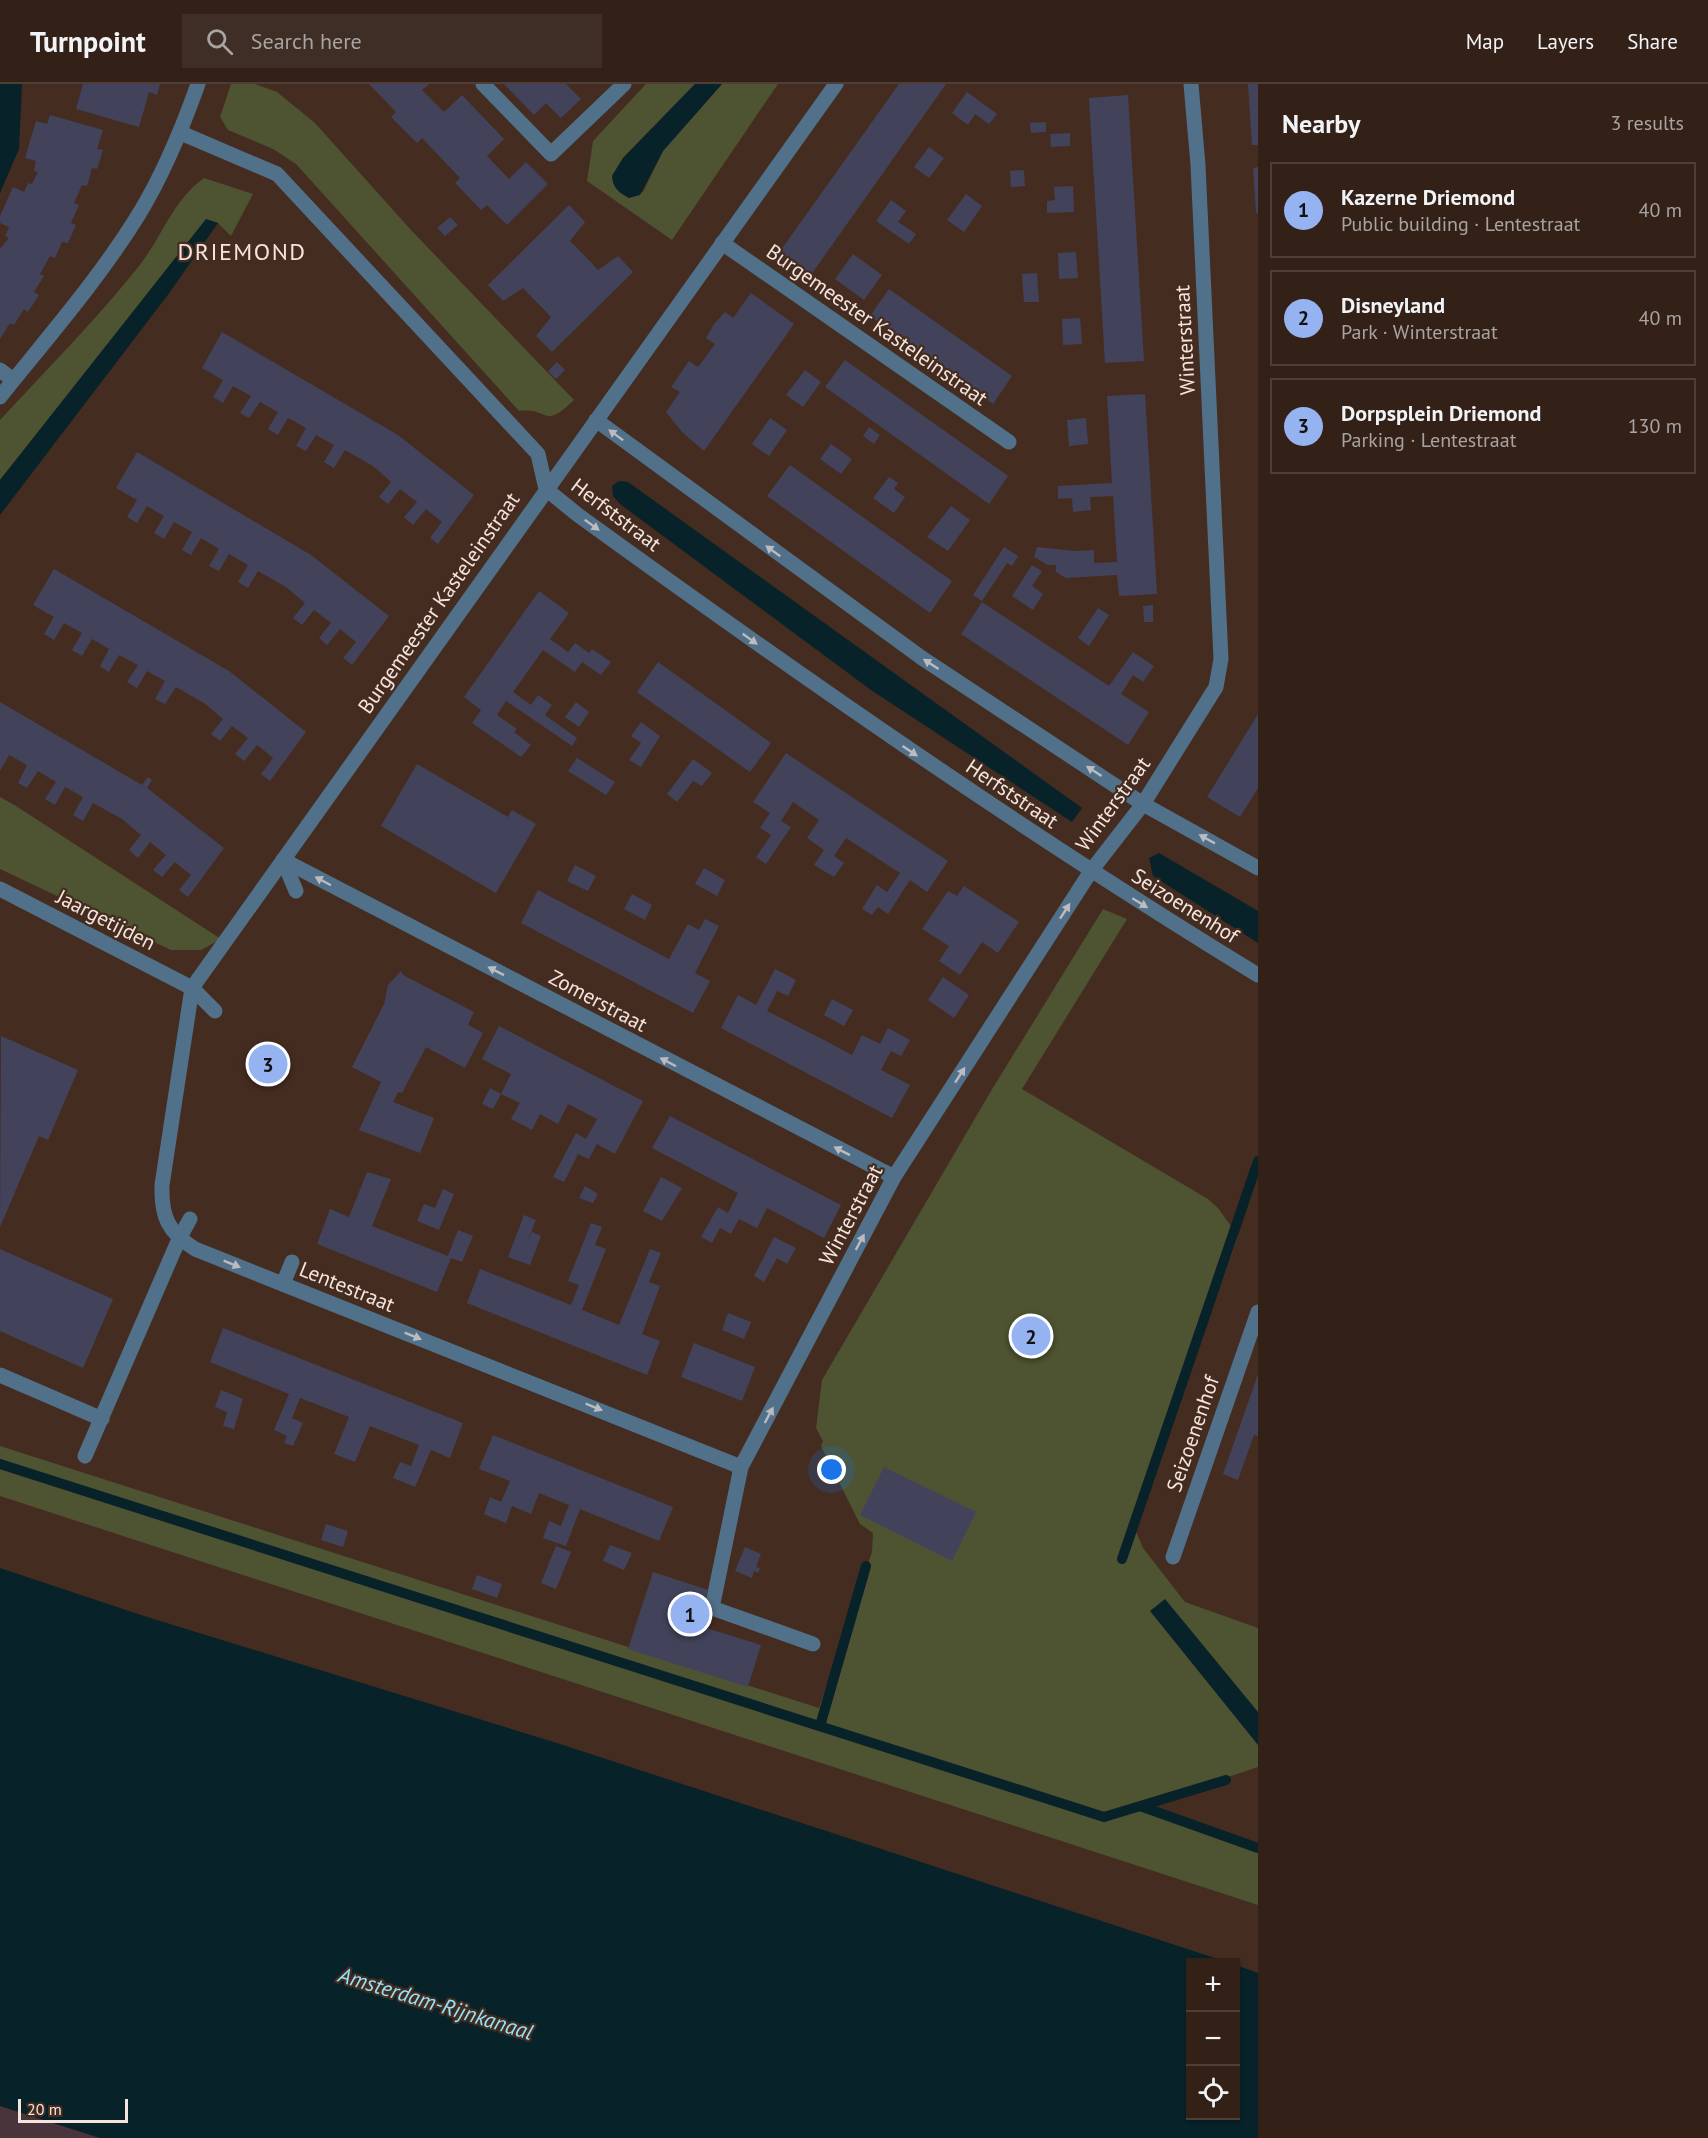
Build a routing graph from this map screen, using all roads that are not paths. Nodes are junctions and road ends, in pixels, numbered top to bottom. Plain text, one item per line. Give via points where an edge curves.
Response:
1 (198, 84) edge
2 (483, 84) edge
3 (624, 84) edge
4 (836, 84) edge
5 (1191, 84) edge
6 (181, 133) junction
7 (722, 243) junction
8 (0, 370) edge
9 (13, 380) junction
10 (0, 397) edge
11 (596, 420) junction
12 (1009, 442) dead end
13 (546, 489) junction
14 (1143, 804) junction
15 (283, 860) junction
16 (1258, 868) edge
17 (1091, 871) junction
18 (0, 889) edge
19 (296, 891) dead end
20 (1258, 975) edge
21 (192, 988) junction
22 (215, 1011) dead end
23 (894, 1178) junction
24 (190, 1219) dead end
25 (179, 1239) junction
26 (292, 1262) dead end
27 (283, 1284) junction
28 (1257, 1321) edge
29 (0, 1376) edge
30 (102, 1419) junction
31 (86, 1456) dead end
32 (741, 1467) junction
33 (1173, 1557) dead end
34 (813, 1644) dead end

1 - 6 street
2 - 3 street via 551,154
4 - 7 street, Burgemeester Kasteleinstraat
5 - 14 street, Winterstraat via 1221,659 1216,687
6 - 9 street via 140,213 98,275
6 - 13 street, Herfststraat via 277,174 538,454
7 - 11 street, Burgemeester Kasteleinstraat
7 - 12 street, Burgemeester Kasteleinstraat
8 - 9 street
9 - 10 street
11 - 13 street, Burgemeester Kasteleinstraat
14 -> 11 street via 922,658
13 - 15 street, Burgemeester Kasteleinstraat
13 -> 17 street, Herfststraat via 817,687
16 -> 14 street
14 - 17 street, Winterstraat
15 - 19 street
15 - 21 street, Burgemeester Kasteleinstraat
23 -> 15 street, Zomerstraat via 397,925
17 -> 20 street, Seizoenenhof
23 -> 17 street, Winterstraat
18 - 21 street, Jaargetijden
21 - 22 street, Jaargetijden
21 - 25 street via 161,1204 167,1223
32 -> 23 street, Winterstraat
24 - 25 street
25 -> 27 street, Lentestraat
25 - 30 street
26 - 27 street
27 -> 32 street, Lentestraat
28 - 33 street, Seizoenenhof
29 - 30 street
30 - 31 street
32 - 34 street, Winterstraat via 712,1608

